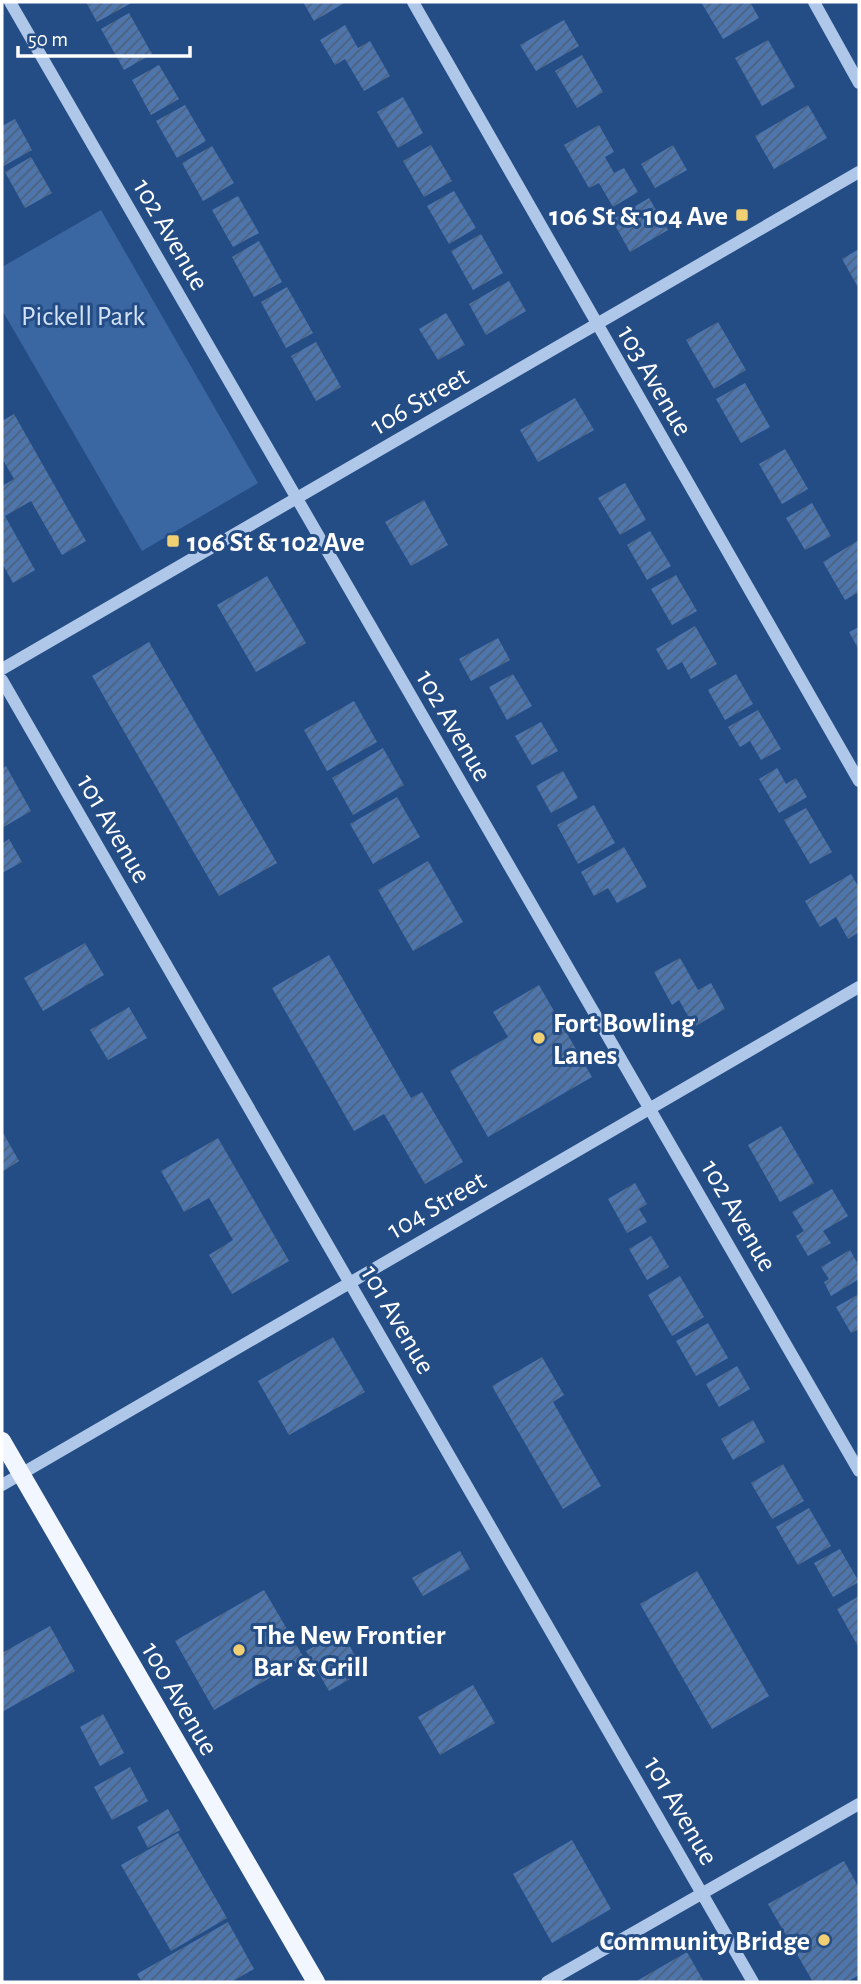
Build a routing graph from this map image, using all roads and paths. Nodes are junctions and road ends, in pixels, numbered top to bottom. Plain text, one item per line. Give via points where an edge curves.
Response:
1 (10, 2) edge
2 (413, 2) edge
3 (814, 2) edge
4 (859, 83) edge
5 (859, 173) edge
6 (597, 326) junction
7 (296, 499) junction
8 (2, 669) edge
9 (2, 680) edge
10 (859, 781) edge
11 (859, 987) edge
12 (650, 1108) junction
13 (350, 1282) junction
14 (2, 1441) edge
15 (859, 1471) edge
16 (21, 1474) junction
17 (2, 1485) edge
18 (859, 1804) edge
19 (702, 1894) junction
20 (316, 1982) edge
21 (547, 1982) edge
22 (753, 1982) edge

1 - 7 street, 102 Avenue
2 - 6 street, 103 Avenue
3 - 4 street
5 - 6 street, 106 Street
6 - 7 street, 106 Street
6 - 10 street, 103 Avenue
7 - 8 street, 106 Street
7 - 12 street, 102 Avenue
9 - 13 street, 101 Avenue
11 - 12 street, 104 Street
12 - 13 street, 104 Street
12 - 15 street, 102 Avenue
13 - 16 street, 104 Street
13 - 19 street, 101 Avenue
14 - 16 main road, 100 Avenue
16 - 17 street, 104 Street
16 - 20 main road, 100 Avenue
18 - 19 street
19 - 21 street
19 - 22 street, 101 Avenue

